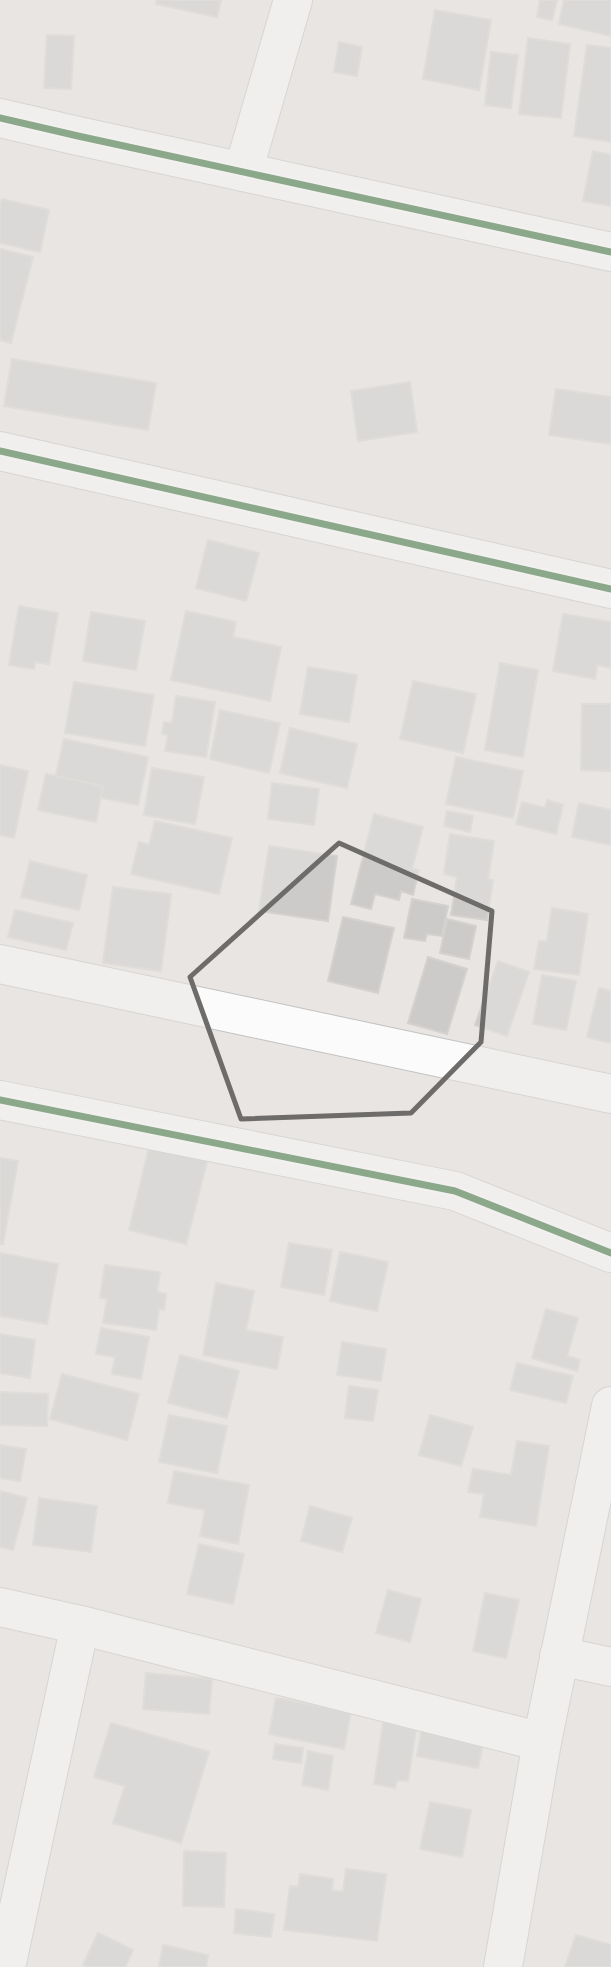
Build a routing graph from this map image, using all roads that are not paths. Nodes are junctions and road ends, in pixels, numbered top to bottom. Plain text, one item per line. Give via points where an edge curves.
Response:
1 (293, 0) edge
2 (0, 118) edge
3 (243, 172) junction
4 (611, 252) edge
5 (0, 451) edge
6 (611, 589) edge
7 (0, 964) edge
8 (611, 1094) edge
9 (0, 1100) edge
10 (611, 1253) edge
11 (611, 1406) edge
12 (0, 1608) edge
13 (80, 1625) junction
14 (559, 1656) junction
15 (611, 1667) edge
16 (542, 1742) junction
17 (6, 1967) edge
18 (503, 1967) edge

1 - 3 street
2 - 3 street
3 - 4 street
5 - 6 street
7 - 8 street
9 - 10 street via 455,1191
11 - 14 street
12 - 13 street
13 - 16 street
13 - 17 street
14 - 15 street
14 - 16 street
16 - 18 street

